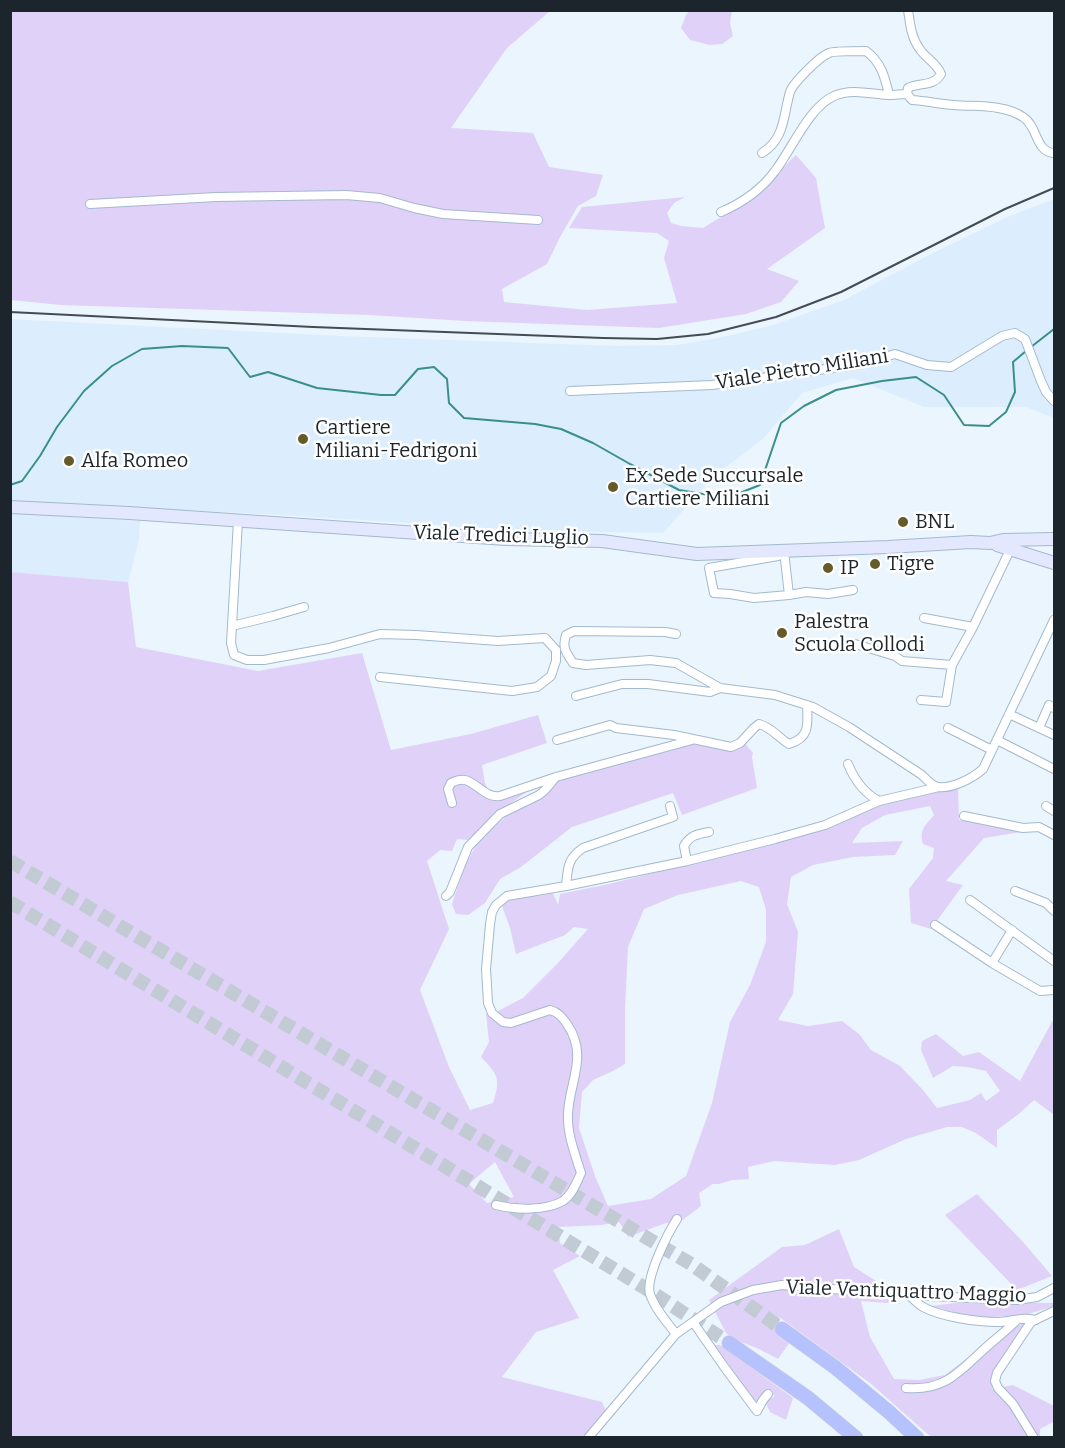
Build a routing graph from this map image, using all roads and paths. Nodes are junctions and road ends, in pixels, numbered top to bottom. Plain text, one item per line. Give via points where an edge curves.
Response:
1 (908, 10) edge
2 (889, 94) junction
3 (907, 94) junction
4 (762, 153) dead end
5 (1054, 153) edge
6 (90, 204) dead end
7 (721, 212) dead end
8 (538, 220) dead end
9 (570, 391) dead end
10 (1054, 401) edge
11 (10, 507) edge
12 (238, 521) junction
13 (1054, 539) edge
14 (990, 543) junction
15 (1011, 548) junction
16 (784, 553) junction
17 (1054, 563) edge
18 (853, 590) dead end
19 (789, 595) junction
20 (304, 607) dead end
21 (924, 618) dead end
22 (1054, 620) edge
23 (232, 626) junction
24 (973, 627) junction
25 (676, 634) dead end
26 (855, 644) dead end
27 (560, 648) junction
28 (952, 665) junction
29 (380, 677) dead end
30 (720, 688) junction
31 (576, 696) dead end
32 (921, 700) dead end
33 (807, 705) junction
34 (1054, 708) edge
35 (1009, 714) junction
36 (948, 728) dead end
37 (1039, 728) junction
38 (1054, 735) edge
39 (557, 740) dead end
40 (693, 740) junction
41 (997, 740) junction
42 (992, 750) junction
43 (848, 764) dead end
44 (1054, 769) edge
45 (556, 777) junction
46 (939, 787) junction
47 (879, 801) junction
48 (452, 803) dead end
49 (670, 806) dead end
50 (1046, 806) dead end
51 (1054, 811) edge
52 (964, 816) dead end
53 (709, 832) dead end
54 (1054, 835) edge
55 (687, 861) junction
56 (566, 886) junction
57 (1015, 891) dead end
58 (446, 896) dead end
59 (969, 900) dead end
60 (1054, 911) edge
61 (935, 925) dead end
62 (1012, 930) junction
63 (1054, 961) edge
64 (992, 963) junction
65 (1054, 990) edge
66 (496, 1205) dead end
67 (677, 1219) dead end
68 (1054, 1288) edge
69 (908, 1295) junction
70 (1054, 1311) edge
71 (1017, 1320) junction
72 (1036, 1320) junction
73 (693, 1322) junction
74 (782, 1329) tunnel mouth
75 (676, 1334) junction
76 (729, 1343) tunnel mouth
77 (906, 1388) dead end
78 (768, 1395) dead end
79 (588, 1437) edge
80 (856, 1437) edge
81 (917, 1437) edge
82 (1034, 1437) edge

1 - 3 street via 913,38 941,74 930,83 914,84
2 - 3 street
2 - 4 street via 885,76 866,51 829,53 791,90 782,129 772,147
2 - 7 street via 852,91 833,96 813,112 759,190
3 - 5 street via 912,100 1002,108 1021,115 1034,128 1042,148
6 - 8 street via 346,195 380,198 443,214
9 - 10 street, Viale Pietro Miliani via 712,385 854,365 895,354 927,365 951,367 1002,336 1015,333 1025,339 1046,392
11 - 12 main road, Viale Tredici Luglio
12 - 16 main road, Viale Tredici Luglio via 506,539 602,541 697,554
12 - 23 street
13 - 14 main road
14 - 15 main road
14 - 16 main road, Viale Tredici Luglio
15 - 17 main road
15 - 24 street
16 - 19 street
16 - 19 street, Viale Tredici Luglio via 709,568 714,593 754,598
18 - 19 street
20 - 23 street
21 - 24 street
22 - 35 street
23 - 27 street via 234,655 247,660 307,652 380,634 498,641 545,638
24 - 28 street
25 - 27 street via 574,631 566,635
26 - 28 street via 902,661
27 - 29 street via 550,676 537,687 512,691
27 - 30 street via 573,663 586,665 650,660 676,663
28 - 32 street via 946,702
30 - 31 street via 710,692 622,684
30 - 33 street via 776,695
33 - 40 street via 808,722 798,742 789,744 759,724 731,747
33 - 46 street via 849,727
34 - 37 street via 1049,705
35 - 37 street
35 - 41 street
36 - 42 street
37 - 38 street
39 - 40 street via 610,725
40 - 45 street
41 - 42 street
41 - 44 street
42 - 46 street via 983,769 974,777
43 - 47 street via 862,789
45 - 48 street via 494,797 465,780 456,781 448,789
45 - 58 street via 539,795 500,814 468,847
46 - 47 street
47 - 55 street via 825,825
49 - 56 street via 673,817 575,854 568,864
50 - 51 street
52 - 54 street via 1023,828 1039,827
53 - 55 street via 688,839 684,846
55 - 56 street
56 - 66 street via 507,896 496,905 486,969 488,1003 494,1016 511,1023 550,1010 562,1017 570,1029 578,1065 568,1115 581,1173 567,1197 552,1205 510,1209
57 - 60 street via 1046,903
59 - 62 street
61 - 64 street
62 - 63 street
62 - 64 street
64 - 65 street via 1040,991
67 - 75 street via 668,1232 649,1286
68 - 69 street, Viale Ventiquattro Maggio via 1037,1297 1017,1300
69 - 71 street via 923,1307 969,1320
69 - 73 street, Viale Ventiquattro Maggio via 782,1285 721,1302
70 - 72 street
71 - 72 street
71 - 77 street via 946,1382 921,1389
72 - 82 street via 1031,1322 995,1381
73 - 75 street, Viale Ventiquattro Maggio
73 - 78 street via 757,1411
74 - 81 highway via 836,1368
75 - 79 street, Viale Ventiquattro Maggio
76 - 80 highway

